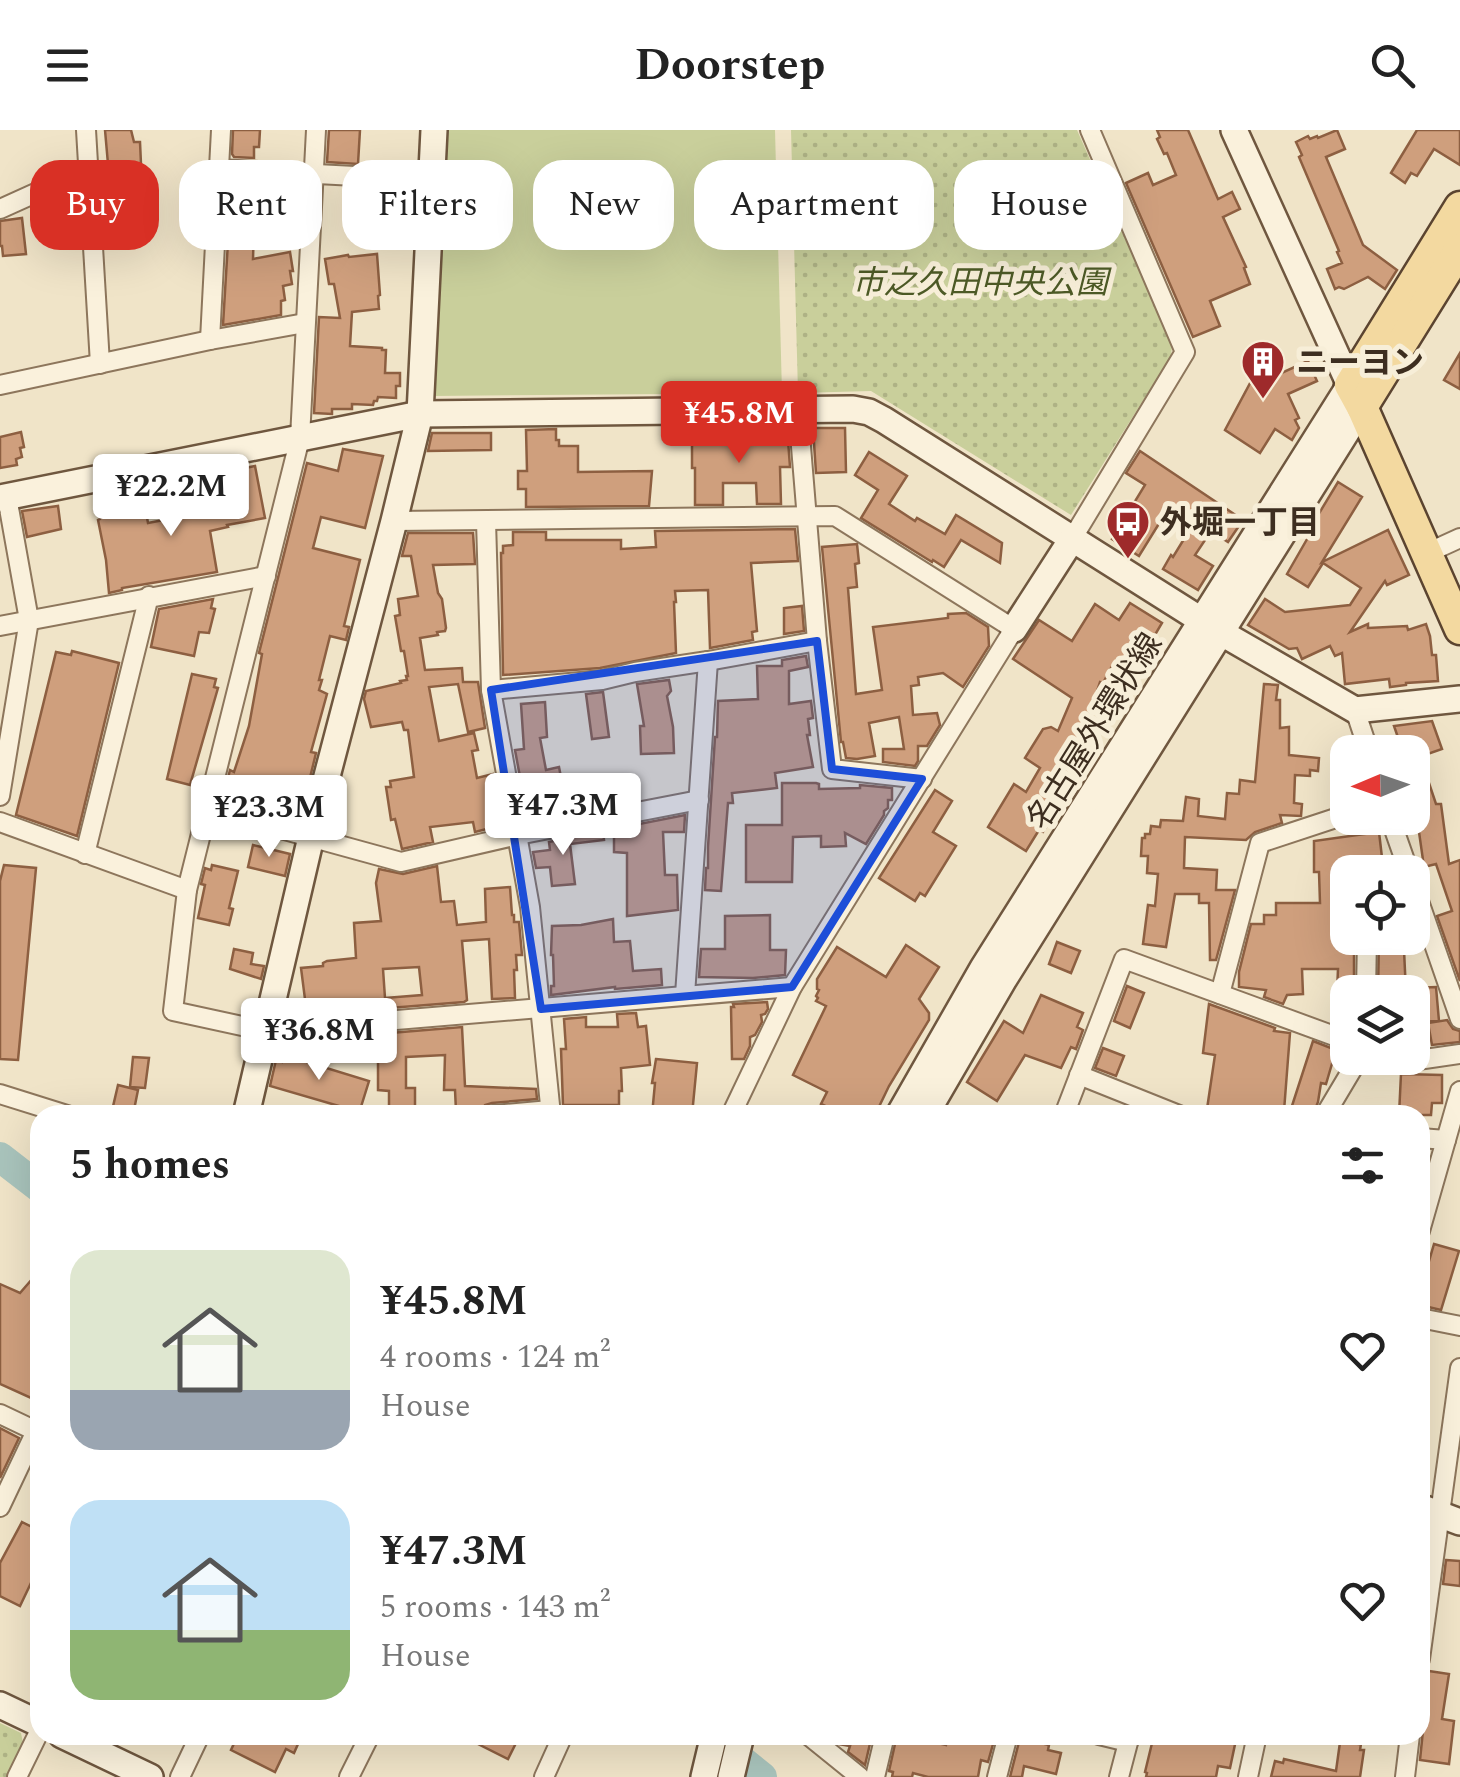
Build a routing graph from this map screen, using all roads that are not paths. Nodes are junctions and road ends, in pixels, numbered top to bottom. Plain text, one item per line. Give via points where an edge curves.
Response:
1 (86, 130) edge
2 (221, 130) edge
3 (316, 130) edge
4 (434, 130) edge
5 (1090, 130) edge
6 (1234, 130) edge
7 (88, 160) edge
8 (220, 160) edge
9 (315, 160) edge
10 (433, 160) edge
11 (30, 195) edge
12 (1460, 207) edge
13 (0, 209) edge
14 (93, 250) edge
15 (215, 250) edge
16 (309, 250) edge
17 (428, 250) edge
18 (1460, 250) edge
19 (305, 323) junction
20 (210, 340) junction
21 (100, 364) junction
22 (0, 385) edge
23 (1356, 396) junction
24 (798, 410) junction
25 (420, 414) junction
26 (300, 438) junction
27 (3, 498) edge
28 (808, 515) junction
29 (486, 520) junction
30 (394, 521) junction
31 (1072, 538) junction
32 (1460, 538) edge
33 (1425, 554) junction
34 (266, 576) junction
35 (149, 596) junction
36 (29, 620) junction
37 (0, 626) edge
38 (1211, 626) junction
39 (1460, 629) edge
40 (1014, 630) junction
41 (817, 641) junction
42 (708, 661) junction
43 (491, 690) junction
44 (1460, 698) edge
45 (1355, 710) junction
46 (1363, 735) edge
47 (922, 779) junction
48 (0, 796) edge
49 (699, 800) junction
50 (208, 810) junction
51 (1330, 820) edge
52 (0, 822) edge
53 (518, 835) junction
54 (311, 837) junction
55 (85, 854) junction
56 (187, 890) junction
57 (1430, 933) edge
58 (792, 987) junction
59 (1220, 994) junction
60 (685, 995) junction
61 (541, 1010) junction
62 (1460, 1020) edge
63 (265, 1032) junction
64 (1330, 1034) edge
65 (1460, 1054) edge
66 (1430, 1058) edge
67 (1349, 1075) edge
68 (1079, 1076) junction
69 (1460, 1091) edge
70 (0, 1094) edge
71 (35, 1105) edge
72 (248, 1105) edge
73 (549, 1105) edge
74 (736, 1105) edge
75 (905, 1105) edge
76 (931, 1105) edge
77 (1068, 1105) edge
78 (1151, 1105) edge
79 (1331, 1105) edge
80 (1430, 1139) edge
81 (1446, 1140) junction
82 (1430, 1196) edge
83 (1430, 1320) edge
84 (1460, 1326) edge
85 (1460, 1368) edge
86 (0, 1414) edge
87 (30, 1428) edge
88 (30, 1448) edge
89 (0, 1507) edge
90 (1439, 1514) edge
91 (1430, 1582) edge
92 (0, 1706) edge
93 (30, 1722) edge
94 (32, 1745) edge
95 (83, 1745) edge
96 (195, 1745) edge
97 (365, 1745) edge
98 (558, 1745) edge
99 (712, 1745) edge
100 (739, 1745) edge
101 (820, 1745) edge
102 (883, 1745) edge
103 (1006, 1745) edge
104 (1127, 1745) edge
105 (1255, 1745) edge
106 (1409, 1745) edge
107 (17, 1777) edge
108 (150, 1777) edge
109 (180, 1777) edge
110 (349, 1777) edge
111 (544, 1777) edge
112 (704, 1777) edge
113 (732, 1777) edge
114 (860, 1777) edge
115 (875, 1777) edge
116 (998, 1777) edge
117 (1120, 1777) edge
118 (1248, 1777) edge
119 (1405, 1777) edge

1 - 7 street
2 - 8 street
3 - 9 street
4 - 10 street
5 - 31 street via 1185,352
6 - 23 street
11 - 13 street
12 - 23 main road
14 - 21 street
15 - 20 street
16 - 19 street
17 - 25 street
18 - 23 main road
19 - 20 street
19 - 26 street
20 - 21 street
21 - 22 street
23 - 33 main road
23 - 38 street, 名古屋外環状線
24 - 25 street
24 - 28 street
24 - 31 street via 869,412
25 - 26 street
25 - 30 street
26 - 27 street
26 - 34 street
27 - 36 street
28 - 29 street
28 - 40 street via 835,516
28 - 41 street
29 - 30 street
29 - 43 street
30 - 54 street
31 - 38 street
31 - 40 street
32 - 33 street
33 - 39 main road
34 - 35 street
34 - 50 street
35 - 36 street
35 - 55 street
36 - 37 street
36 - 48 street
38 - 45 street
38 - 75 street, 名古屋外環状線 via 982,968
38 - 76 street, 名古屋外環状線
40 - 47 street
41 - 42 street
41 - 47 street via 832,768
42 - 43 street
42 - 49 street
43 - 53 street
44 - 45 street
45 - 46 street
47 - 58 street
49 - 53 street
49 - 60 street
50 - 54 street
50 - 56 street
51 - 59 street via 1260,844
52 - 55 street
53 - 54 street via 401,862
53 - 61 street
54 - 63 street
55 - 56 street
56 - 63 street via 172,1011
57 - 62 street
58 - 60 street
58 - 74 street
59 - 64 street
59 - 68 street via 1124,959
60 - 61 street
61 - 63 street
61 - 73 street
63 - 72 street
65 - 66 street
67 - 79 street
68 - 77 street
68 - 78 street
69 - 81 street
70 - 71 street
80 - 81 street
81 - 82 street
83 - 84 street
85 - 90 street
86 - 87 street
88 - 89 street
90 - 91 street
92 - 93 street
94 - 107 street
95 - 108 street
96 - 109 street
97 - 110 street
98 - 111 street
99 - 112 street
100 - 113 street
101 - 114 street
102 - 115 street
103 - 116 street
104 - 117 street
105 - 118 street
106 - 119 street

